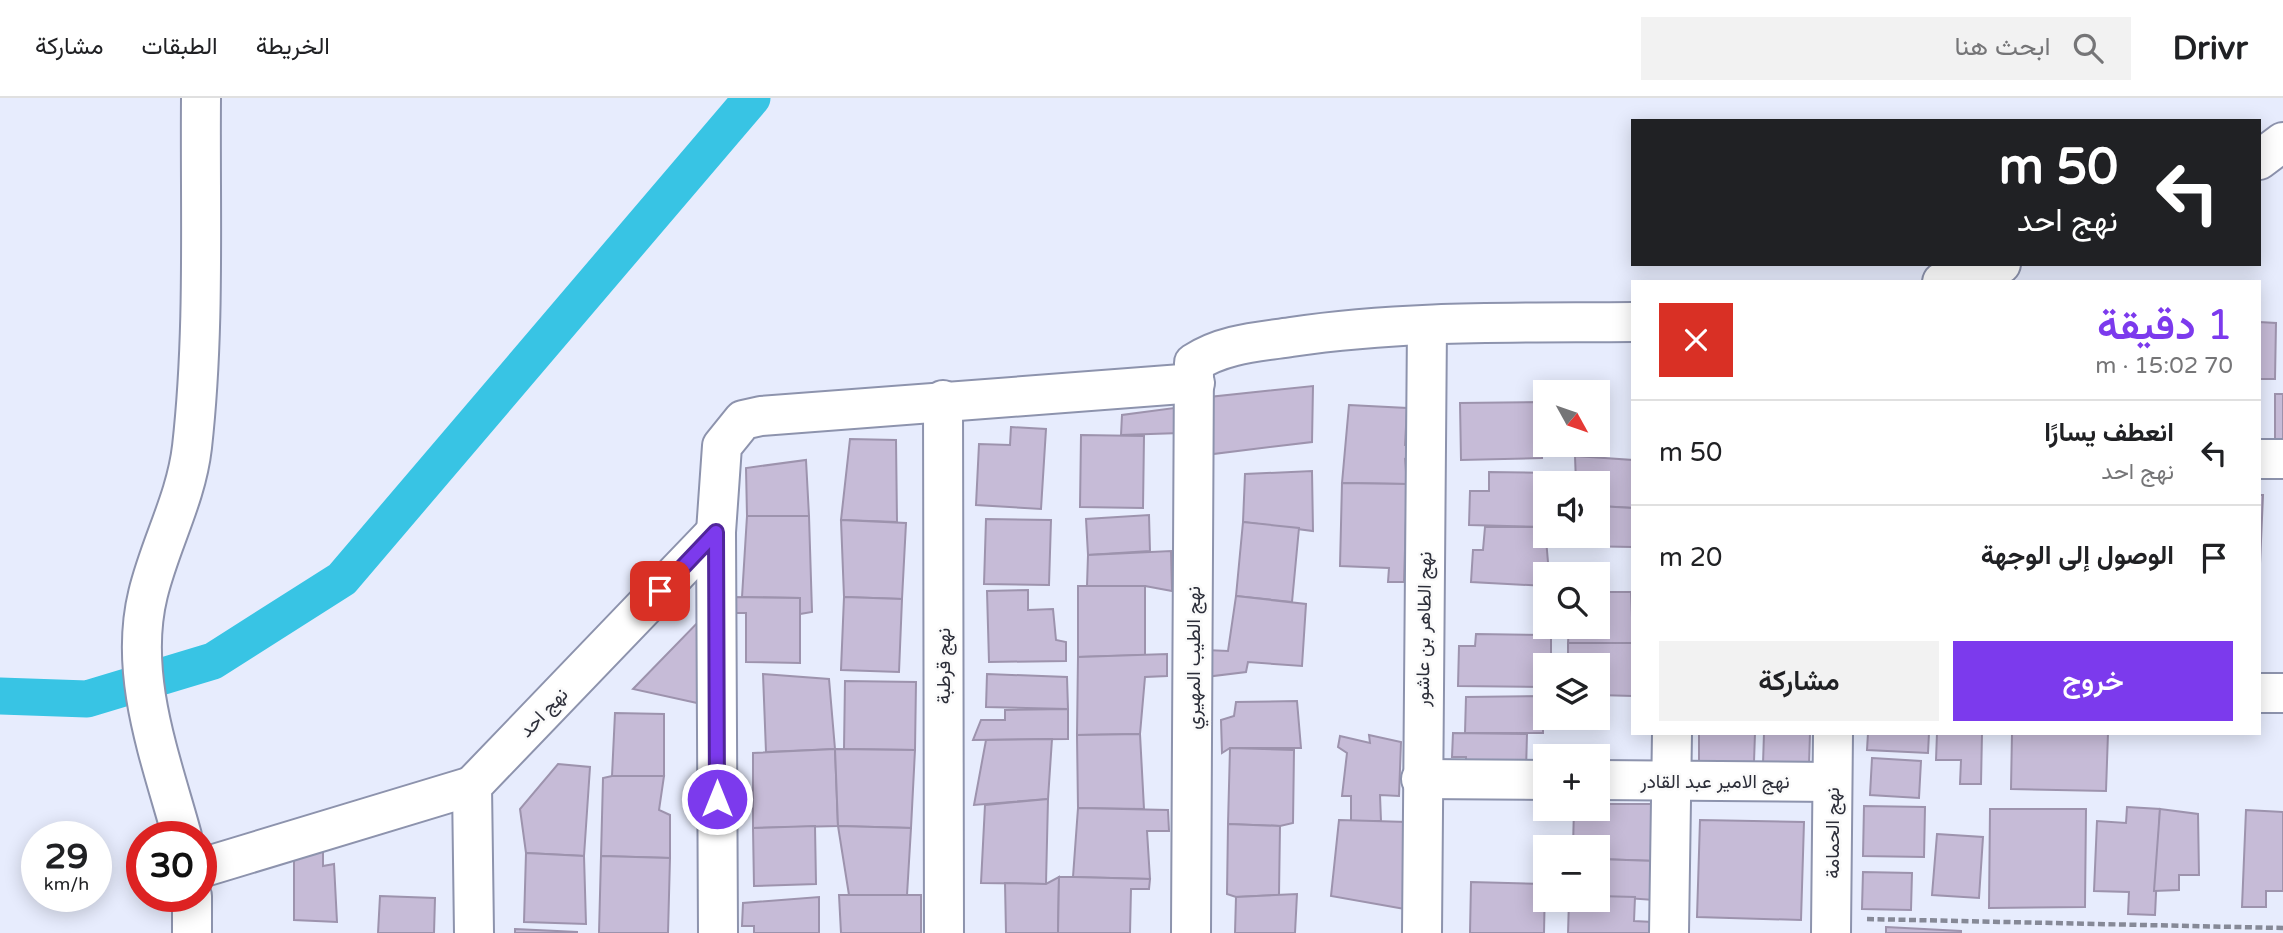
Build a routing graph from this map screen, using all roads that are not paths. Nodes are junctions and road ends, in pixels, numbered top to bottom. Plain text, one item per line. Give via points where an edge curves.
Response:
1 (201, 98) edge
2 (2283, 142) edge
3 (2261, 158) edge
4 (1994, 266) edge
5 (1949, 280) edge
6 (1631, 322) edge
7 (1427, 325) junction
8 (1195, 383) junction
9 (943, 400) junction
10 (2261, 459) edge
11 (2283, 459) edge
12 (716, 532) junction
13 (2261, 693) edge
14 (2283, 693) edge
15 (1672, 735) edge
16 (1833, 735) edge
17 (1421, 779) junction
18 (1533, 780) edge
19 (1610, 780) edge
20 (1673, 780) junction
21 (1832, 782) junction
22 (472, 786) junction
23 (178, 821) edge
24 (217, 863) edge
25 (192, 912) edge
26 (1831, 925) edge
27 (192, 933) edge
28 (474, 933) edge
29 (718, 933) edge
30 (944, 933) edge
31 (1191, 933) edge
32 (1422, 933) edge
33 (1670, 933) edge

1 - 23 street via 192,449 178,511 148,592 140,638 149,718
2 - 3 street
4 - 5 street
6 - 7 street
7 - 8 street via 1362,326 1212,351 1194,363
7 - 17 street, نهج الطاهر بن عاشور
8 - 9 street
8 - 31 street, نهج الطيب المهيري
9 - 12 street via 743,420 722,446
9 - 30 street, نهج قرطبة
10 - 11 street
12 - 22 street, نهج احد
12 - 29 street
13 - 14 street
15 - 20 street
16 - 21 street, نهج الحمامة
17 - 18 street
17 - 32 street, نهج الطاهر بن عاشور
19 - 20 street, نهج الامير عبد القادر
20 - 21 street, نهج الامير عبد القادر
20 - 33 street
21 - 26 street, نهج الحمامة
22 - 24 street
22 - 28 street
25 - 27 street

